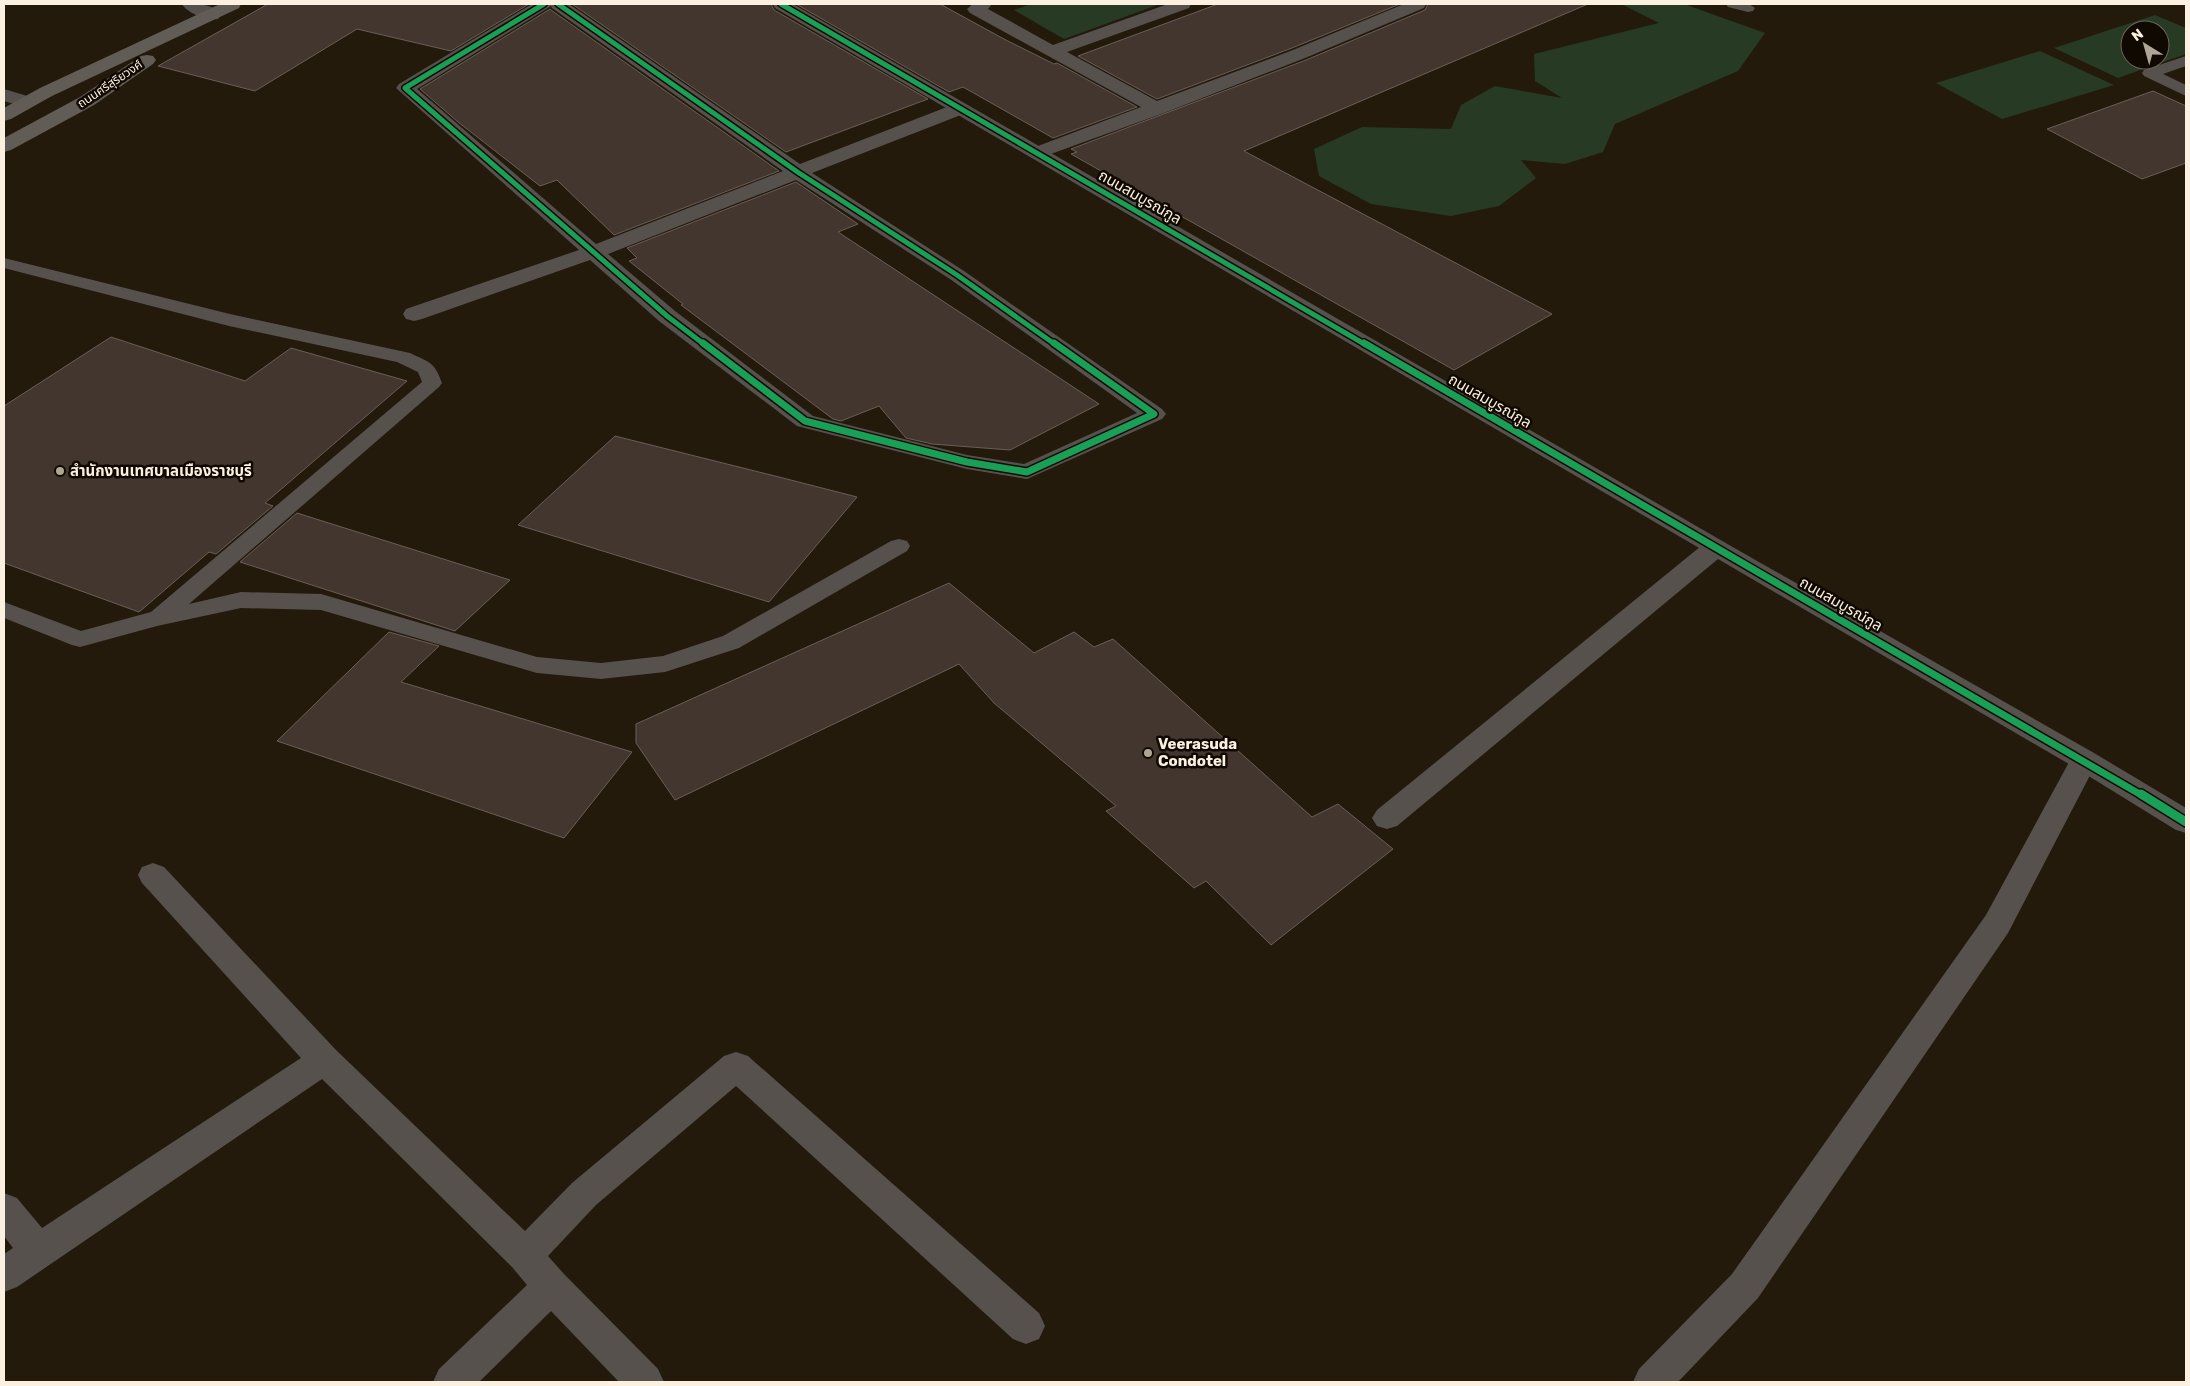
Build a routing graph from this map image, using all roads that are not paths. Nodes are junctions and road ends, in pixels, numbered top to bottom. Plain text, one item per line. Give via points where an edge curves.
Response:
1 (190, 4) edge
2 (233, 4) edge
3 (544, 4) edge
4 (558, 4) edge
5 (781, 4) edge
6 (984, 4) edge
7 (1182, 4) edge
8 (1418, 4) edge
9 (1733, 4) edge
10 (1748, 8) dead end
11 (212, 15) junction
12 (1052, 51) junction
13 (2186, 61) edge
14 (2186, 91) edge
15 (4, 95) edge
16 (27, 102) junction
17 (959, 109) junction
18 (1157, 109) junction
19 (4, 115) edge
20 (4, 146) edge
21 (1037, 153) junction
22 (799, 173) junction
23 (593, 252) junction
24 (4, 263) edge
25 (414, 314) dead end
26 (899, 546) dead end
27 (1715, 548) junction
28 (4, 610) edge
29 (157, 618) junction
30 (2084, 760) junction
31 (1387, 818) dead end
32 (2186, 822) edge
33 (153, 875) dead end
34 (324, 1060) junction
35 (4, 1209) edge
36 (38, 1250) junction
37 (525, 1255) junction
38 (4, 1275) edge
39 (551, 1286) junction
40 (1026, 1326) dead end
41 (452, 1382) edge
42 (645, 1382) edge
43 (1652, 1382) edge

1 - 11 street
2 - 11 main road, ถนนศรีสุริยวงศ์
3 - 23 street via 405,88
4 - 22 street
5 - 17 street, ถนนสมบูรณ์กูล
6 - 12 street via 976,8
7 - 12 street
8 - 18 street
9 - 10 lane
11 - 16 main road, ถนนศรีสุริยวงศ์
11 - 20 main road, ถนนศรีสุริยวงศ์ via 87,101
12 - 18 street
13 - 14 lane via 2150,73
15 - 16 street
16 - 19 main road, ถนนศรีสุริยวงศ์
17 - 21 street, ถนนสมบูรณ์กูล
17 - 22 street
18 - 21 street
21 - 27 street, ถนนสมบูรณ์กูล
22 - 23 street
22 - 23 street via 957,275 1154,414 1027,472 967,462 805,421 667,316
23 - 25 street
24 - 29 lane via 230,320 403,357 427,369 432,383
26 - 29 lane via 731,642 665,664 601,672 537,665 321,602 241,600
27 - 30 street, ถนนสมบูรณ์กูล
27 - 31 street
28 - 29 lane via 80,639
30 - 32 street, ถนนสมบูรณ์กูล
30 - 43 street via 1998,924 1746,1286
33 - 34 street
34 - 36 street
34 - 37 street
35 - 36 street
36 - 38 street
37 - 39 street
37 - 40 street via 584,1194 736,1066
39 - 41 street
39 - 42 street

